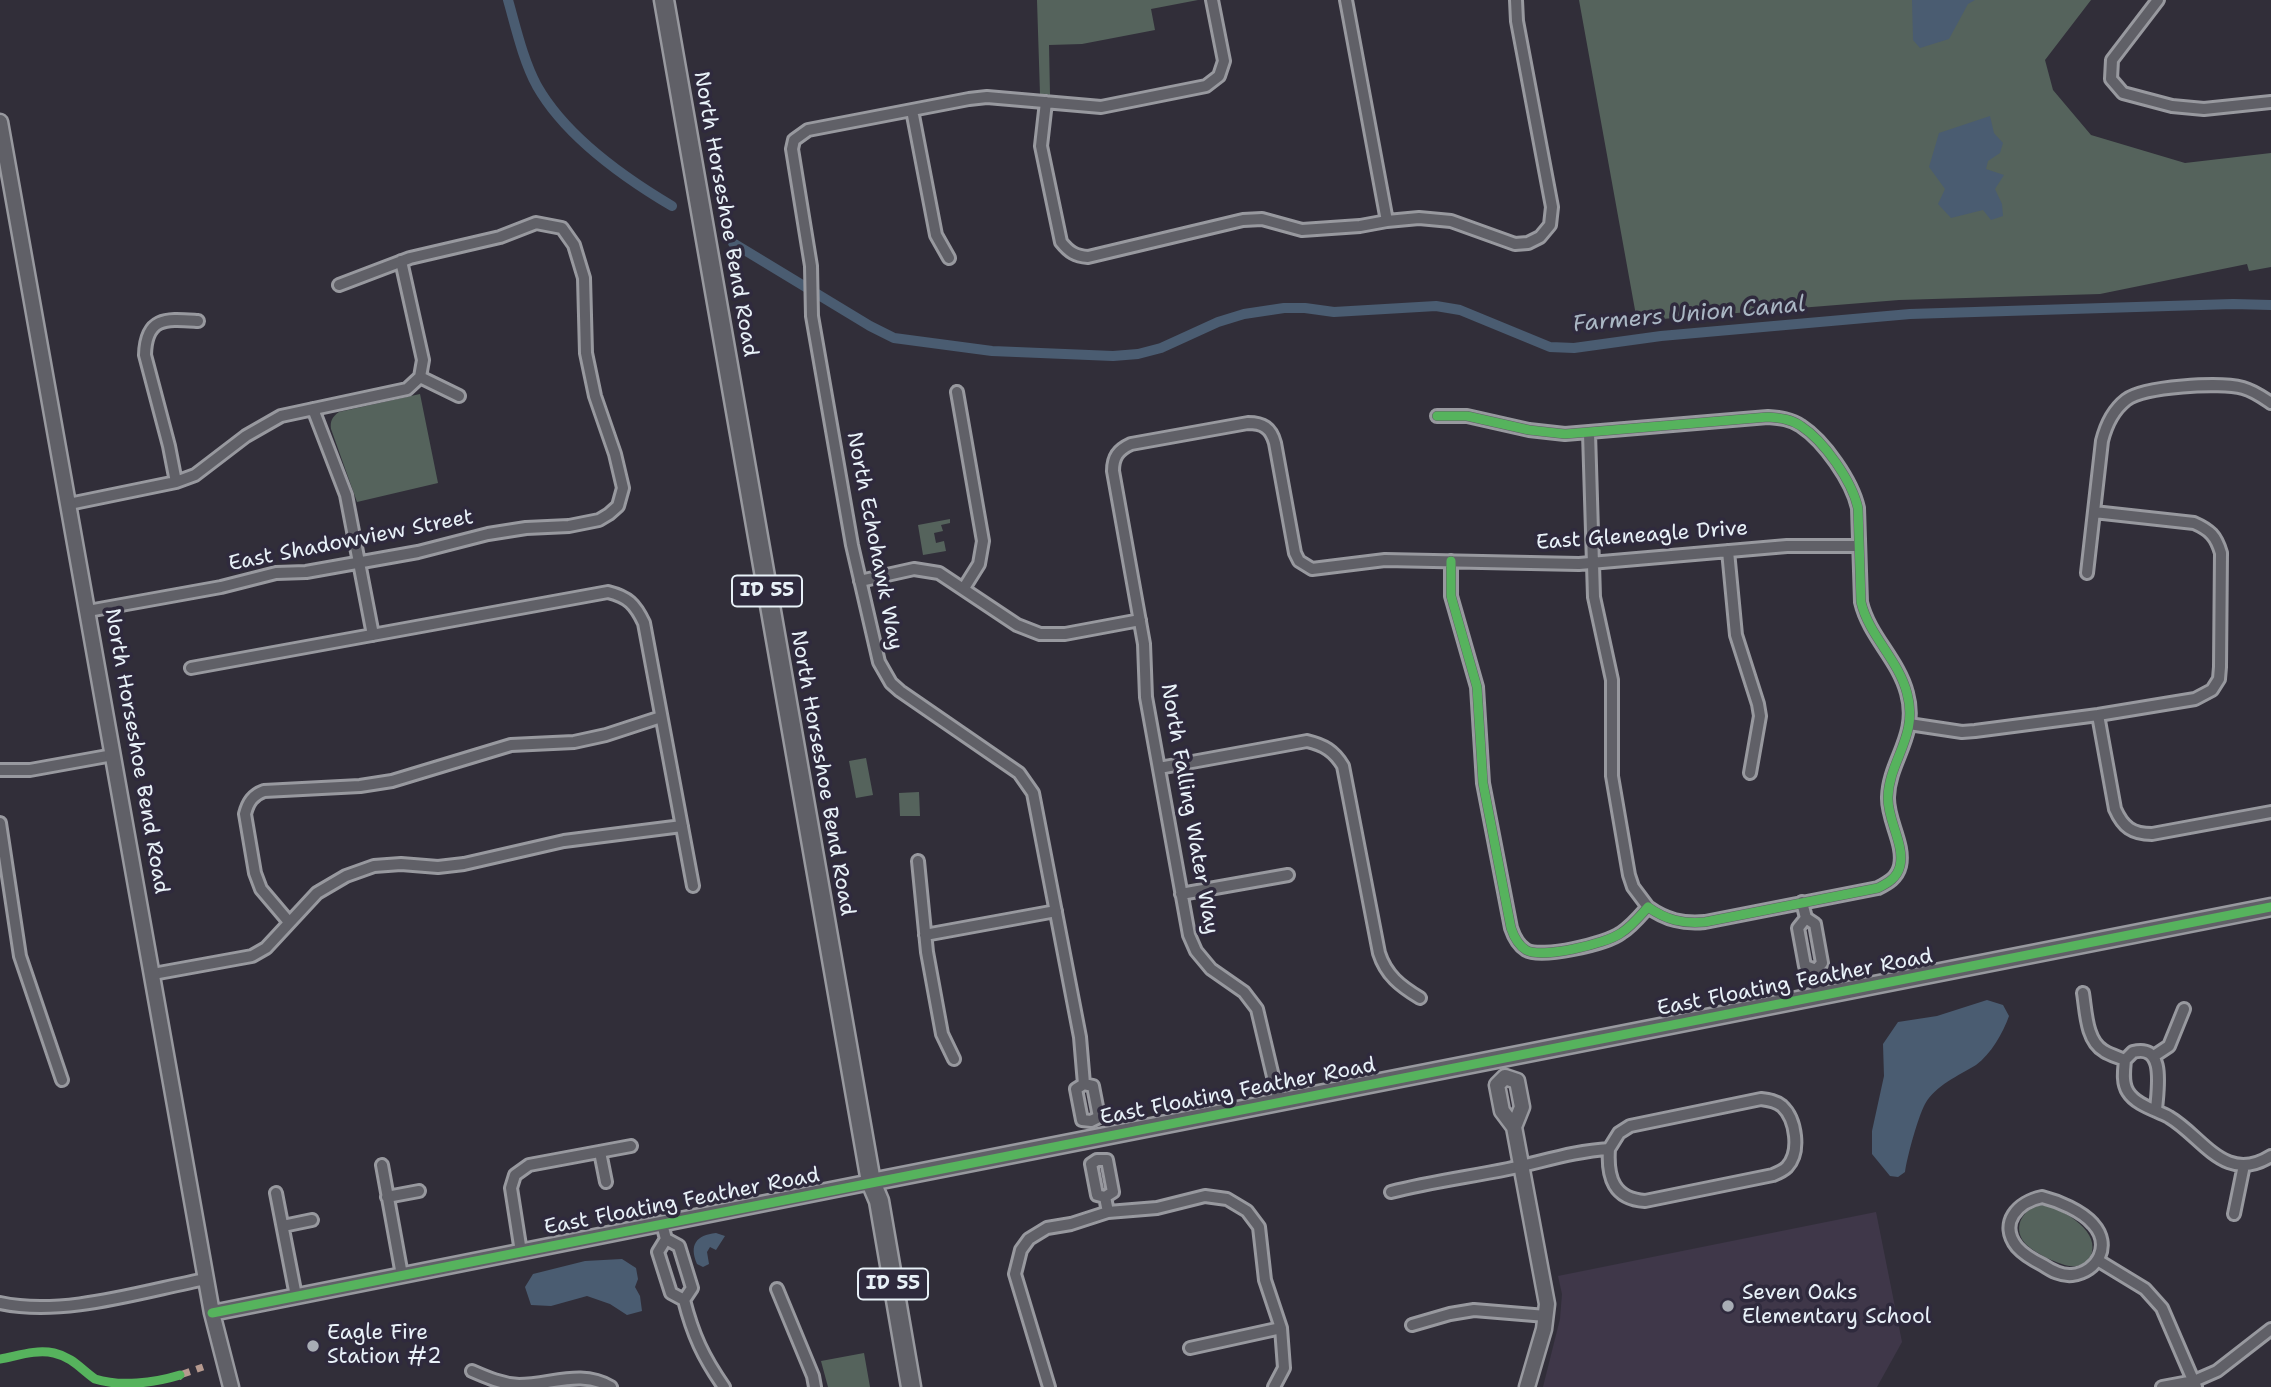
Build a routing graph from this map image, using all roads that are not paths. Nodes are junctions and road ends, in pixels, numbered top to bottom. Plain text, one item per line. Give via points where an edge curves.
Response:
1 (664, 0) edge
2 (1212, 0) edge
3 (1346, 0) edge
4 (1516, 0) edge
5 (2158, 0) edge
6 (1046, 102) junction
7 (2271, 102) edge
8 (912, 110) junction
9 (0, 122) edge
10 (1, 137) edge
11 (1387, 220) junction
12 (949, 258) dead end
13 (401, 261) junction
14 (339, 285) dead end
15 (198, 321) dead end
16 (420, 377) junction
17 (957, 392) dead end
18 (459, 396) dead end
19 (2271, 403) edge
20 (313, 410) junction
21 (1437, 416) dead end
22 (1589, 433) junction
23 (176, 482) junction
24 (69, 504) junction
25 (2094, 512) junction
26 (1858, 546) junction
27 (1728, 551) junction
28 (1451, 561) junction
29 (359, 563) junction
30 (1591, 563) junction
31 (1304, 566) joint
32 (2087, 573) dead end
33 (860, 581) junction
34 (964, 588) junction
35 (88, 611) junction
36 (1140, 620) junction
37 (373, 635) junction
38 (191, 668) dead end
39 (2098, 715) junction
40 (661, 717) junction
41 (1909, 724) junction
42 (113, 755) junction
43 (1159, 768) junction
44 (0, 770) edge
45 (1750, 773) dead end
46 (2271, 812) edge
47 (0, 823) edge
48 (681, 826) junction
49 (918, 861) dead end
50 (1288, 875) dead end
51 (693, 886) dead end
52 (1181, 894) junction
53 (1802, 902) junction
54 (1648, 907) junction
55 (2271, 907) edge
56 (1056, 911) junction
57 (1806, 918) junction
58 (289, 922) junction
59 (925, 935) junction
60 (1816, 971) junction
61 (153, 974) junction
62 (2083, 993) dead end
63 (1821, 996) junction
64 (1420, 998) dead end
65 (2184, 1009) dead end
66 (2154, 1056) junction
67 (954, 1059) dead end
68 (1501, 1059) junction
69 (2125, 1060) junction
70 (1504, 1077) junction
71 (62, 1080) dead end
72 (1084, 1084) junction
73 (1279, 1102) junction
74 (2156, 1111) junction
75 (1091, 1121) junction
76 (1514, 1127) junction
77 (1094, 1139) junction
78 (631, 1146) dead end
79 (1609, 1149) junction
80 (600, 1152) junction
81 (2271, 1156) edge
82 (1097, 1160) junction
83 (382, 1165) dead end
84 (2244, 1165) junction
85 (1521, 1166) junction
86 (606, 1182) dead end
87 (871, 1182) junction
88 (419, 1191) dead end
89 (1391, 1192) dead end
90 (276, 1193) dead end
91 (387, 1197) junction
92 (1105, 1198) junction
93 (1108, 1212) junction
94 (2235, 1214) dead end
95 (312, 1220) dead end
96 (662, 1224) junction
97 (283, 1226) junction
98 (666, 1239) junction
99 (521, 1252) junction
100 (2099, 1261) junction
101 (402, 1275) junction
102 (206, 1279) junction
103 (777, 1289) dead end
104 (296, 1296) junction
105 (684, 1300) junction
106 (0, 1303) edge
107 (212, 1313) junction
108 (1546, 1316) junction
109 (1412, 1325) dead end
110 (1281, 1328) junction
111 (2271, 1329) edge
112 (1191, 1348) dead end
113 (472, 1371) dead end
114 (2195, 1384) edge
115 (232, 1387) edge
116 (611, 1387) edge
117 (724, 1387) edge
118 (815, 1387) edge
119 (911, 1387) edge
120 (1049, 1387) edge
121 (1274, 1387) edge
122 (1527, 1387) edge
123 (2162, 1387) edge

1 - 87 highway, North Horseshoe Bend Road / ID 55
2 - 6 street via 1224,61 1219,76 1206,86 1101,107
3 - 11 street
4 - 11 street via 1552,206 1550,225 1540,237 1515,244 1451,221
5 - 7 street via 2112,60 2111,79 2123,93 2204,109
6 - 8 street via 987,97
6 - 11 street via 1041,146 1061,242 1068,252 1088,257 1243,220 1262,219 1302,230
8 - 12 street via 936,235
8 - 33 street, North Echohawk Way via 808,130 794,140 792,156 811,266 815,330
9 - 10 street, North Horseshoe Bend Road
10 - 24 street, North Horseshoe Bend Road
13 - 14 street
13 - 16 street via 423,360
13 - 29 street, East Shadowview Street via 500,237 536,223 562,228 574,245 583,278 586,353 623,488 618,506 599,520 488,534
15 - 23 street via 160,322 145,341
16 - 18 street
16 - 20 street via 407,389
17 - 34 street via 983,541 979,564
19 - 25 street via 2241,387 2154,388 2128,398 2106,425
20 - 23 street via 281,416 194,475
20 - 29 street via 346,495
21 - 22 street via 1467,416 1541,432
22 - 26 street via 1768,417 1799,424 1816,438 1856,496
22 - 30 street
23 - 24 street
24 - 35 street, North Horseshoe Bend Road
25 - 32 street
25 - 39 street via 2194,523 2208,529 2221,553 2220,667 2212,690 2195,699
26 - 27 street, East Gleneagle Drive
26 - 41 street via 1863,613 1903,680
27 - 30 street, East Gleneagle Drive
27 - 45 street via 1737,635 1760,716
28 - 30 street, East Gleneagle Drive
28 - 31 street, East Gleneagle Drive via 1385,560 1320,569
28 - 54 street via 1451,596 1479,699 1483,783 1516,941 1525,950 1545,953 1612,939
29 - 35 street, East Shadowview Street via 276,573
29 - 37 street
30 - 54 street via 1612,680 1613,788 1629,875
31 - 36 street, North Falling Water Way via 1296,553 1275,443 1266,427 1248,423 1131,444 1116,454 1113,471
33 - 34 street via 927,569
33 - 56 street, North Echohawk Way via 879,662 891,683 1027,782 1036,805
34 - 36 street via 1017,625 1040,634
35 - 42 street, North Horseshoe Bend Road
36 - 43 street, North Falling Water Way via 1146,697
37 - 38 street
37 - 40 street via 608,592 629,599 644,623
39 - 41 street via 1962,732
39 - 46 street via 2115,809 2129,829 2152,834
40 - 48 street
40 - 58 street via 574,742 511,746 392,781 264,791 252,799 245,814 254,873 261,889
41 - 53 street via 1887,799 1901,864 1891,882
42 - 44 street via 30,770
42 - 61 street, North Horseshoe Bend Road
43 - 52 street, North Falling Water Way
43 - 64 street via 1307,741 1328,748 1343,766 1382,963 1398,985
47 - 71 street via 20,956
48 - 51 street
48 - 58 street via 564,841 464,864 374,866 317,893
49 - 59 street
50 - 52 street
52 - 73 street, North Falling Water Way via 1196,951 1257,1009
53 - 54 street via 1693,923 1669,919
53 - 57 street
55 - 63 main road, East Floating Feather Road
56 - 59 street
56 - 72 street, North Echohawk Way via 1080,1037
57 - 60 street via 1815,924 1822,963
57 - 60 street via 1798,928 1805,966
58 - 61 street via 266,948 252,956
59 - 67 street via 943,1034
60 - 63 street
61 - 102 street, North Horseshoe Bend Road
62 - 69 street via 2095,1044
63 - 68 main road, East Floating Feather Road
65 - 66 street via 2169,1046
66 - 69 street via 2140,1050
66 - 74 street via 2158,1067
68 - 70 street
68 - 73 main road, East Floating Feather Road
69 - 74 street via 2127,1091
70 - 76 street via 1497,1085 1503,1111
70 - 76 street via 1517,1081 1522,1107
72 - 75 street, North Echohawk Way via 1093,1086 1099,1117
72 - 75 street, North Echohawk Way via 1076,1089 1082,1120
73 - 77 main road, East Floating Feather Road
74 - 84 street via 2217,1157
75 - 77 street, North Echohawk Way
76 - 85 street
77 - 82 street, North Echohawk Way
77 - 87 main road, East Floating Feather Road
78 - 80 street
79 - 79 street via 1630,1126 1761,1099 1784,1108 1796,1143 1786,1168 1773,1175 1646,1201 1620,1193 1613,1183
79 - 85 street via 1580,1151
80 - 86 street
80 - 99 street via 529,1165 515,1175 511,1188
81 - 84 street
82 - 92 street via 1091,1164 1097,1195
82 - 92 street via 1107,1160 1113,1192
83 - 91 street
84 - 94 street
85 - 89 street
85 - 108 street via 1546,1292
87 - 96 street, East Floating Feather Road
87 - 119 highway, North Horseshoe Bend Road / ID 55 via 879,1201
88 - 91 street
90 - 97 street
91 - 101 street
92 - 93 street
93 - 110 street via 1157,1208 1205,1196 1227,1199 1247,1211 1259,1227 1265,1280
93 - 120 street via 1047,1228 1029,1239 1017,1262 1016,1274
95 - 97 street
96 - 98 street
96 - 99 street, East Floating Feather Road
97 - 104 street
98 - 105 street via 658,1252 671,1293
98 - 105 street via 679,1246 692,1288
99 - 101 street, East Floating Feather Road
100 - 100 street via 2099,1234 2087,1219 2042,1197 2029,1199 2015,1212 2010,1231 2023,1254 2070,1276
100 - 114 street via 2154,1298
101 - 104 street, East Floating Feather Road
102 - 106 street via 50,1307
102 - 107 street, North Horseshoe Bend Road
103 - 118 street
104 - 107 street, East Floating Feather Road
105 - 117 street via 699,1350
107 - 115 street, North Horseshoe Bend Road
108 - 109 street via 1474,1310
108 - 122 street
110 - 112 street
110 - 121 street via 1284,1368
111 - 114 street
113 - 116 street via 516,1385 576,1377
114 - 123 street

